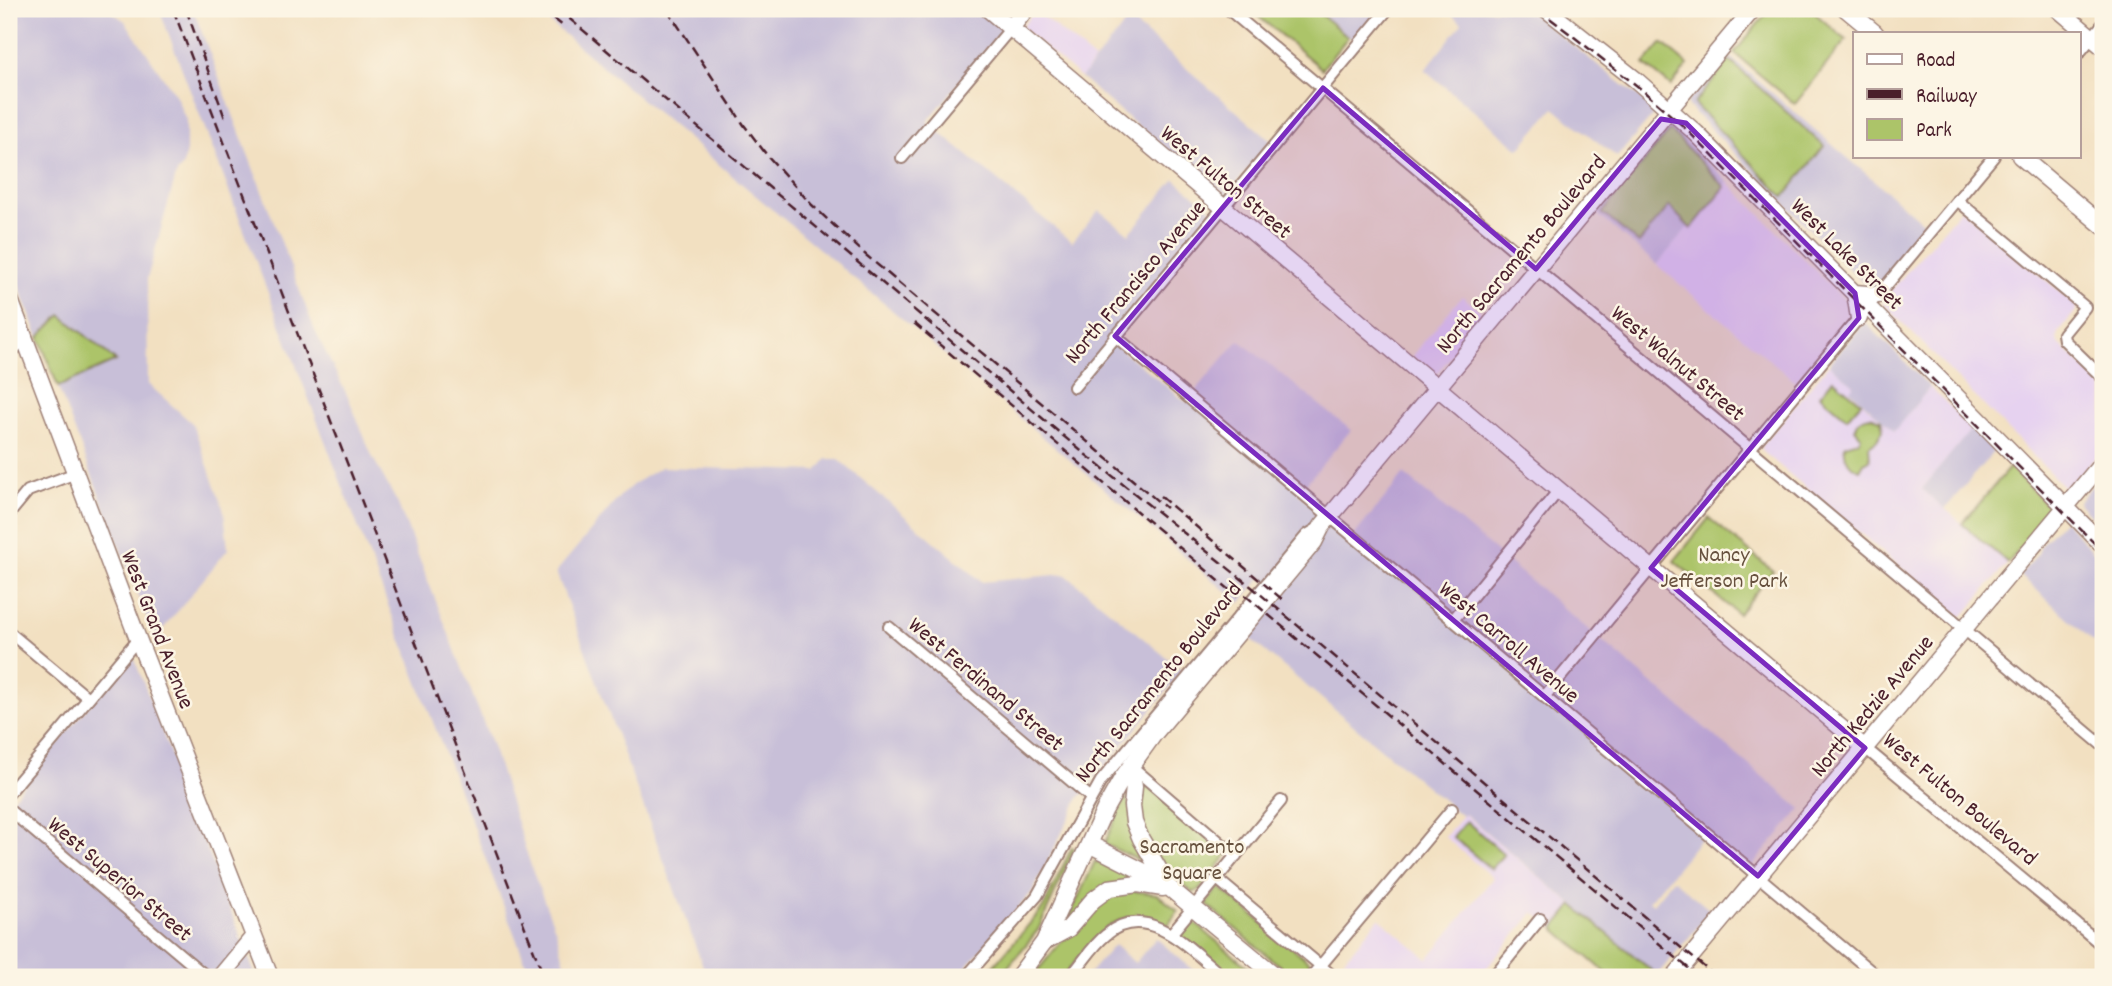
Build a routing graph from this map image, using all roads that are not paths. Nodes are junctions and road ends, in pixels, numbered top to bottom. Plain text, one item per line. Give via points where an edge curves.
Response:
1 (988, 9) edge
2 (1026, 9) edge
3 (1228, 9) edge
4 (1388, 9) edge
5 (1546, 9) edge
6 (1753, 9) edge
7 (1846, 9) edge
8 (2058, 9) edge
9 (2103, 24) edge
10 (1011, 28) junction
11 (1874, 32) edge
12 (2098, 42) edge
13 (2080, 52) edge
14 (1323, 88) junction
15 (1671, 108) junction
16 (1709, 146) junction
17 (902, 158) dead end
18 (1992, 158) edge
19 (2022, 158) edge
20 (1957, 200) junction
21 (1223, 207) junction
22 (2103, 226) edge
23 (1536, 269) junction
24 (9, 297) edge
25 (1868, 307) junction
26 (24, 337) junction
27 (1115, 337) junction
28 (9, 356) edge
29 (2103, 378) edge
30 (1074, 387) dead end
31 (1438, 388) junction
32 (1750, 449) junction
33 (2103, 462) edge
34 (76, 473) junction
35 (1559, 490) junction
36 (2066, 507) junction
37 (9, 514) edge
38 (1326, 522) junction
39 (2103, 545) edge
40 (1651, 568) junction
41 (1453, 620) junction
42 (889, 627) dead end
43 (1964, 629) junction
44 (9, 632) edge
45 (138, 639) junction
46 (1545, 697) junction
47 (88, 698) junction
48 (2103, 746) edge
49 (1865, 748) junction
50 (1126, 761) junction
51 (9, 793) edge
52 (1090, 797) junction
53 (1281, 802) dead end
54 (1452, 809) dead end
55 (9, 810) edge
56 (1089, 844) junction
57 (1236, 856) junction
58 (1758, 876) junction
59 (1217, 879) junction
60 (1171, 890) junction
61 (1194, 907) junction
62 (1540, 919) dead end
63 (1171, 934) junction
64 (254, 936) junction
65 (1044, 942) junction
66 (2103, 946) edge
67 (1320, 966) junction
68 (207, 977) edge
69 (220, 977) edge
70 (270, 977) edge
71 (966, 977) edge
72 (1018, 977) edge
73 (1070, 977) edge
74 (1223, 977) edge
75 (1277, 977) edge
76 (1311, 977) edge
77 (1334, 977) edge
78 (1493, 977) edge
79 (1674, 977) edge
80 (1878, 977) edge

1 - 10 street, West Fulton Street
2 - 10 street
3 - 14 street, West Walnut Street
4 - 14 street, North Francisco Avenue
5 - 15 street, West Lake Street
6 - 15 street, North Sacramento Boulevard
7 - 11 street
8 - 12 street
9 - 12 street
10 - 17 street
10 - 21 street, West Fulton Street
12 - 13 street
14 - 21 street, North Francisco Avenue
14 - 23 street, West Walnut Street
15 - 16 street, West Lake Street
15 - 16 street via 1707,131
15 - 23 street, North Sacramento Boulevard
16 - 25 street, West Lake Street
18 - 20 street
19 - 22 street
20 - 25 street
20 - 29 street via 2085,307 2063,334 2064,340
21 - 27 street, North Francisco Avenue
21 - 31 street, West Fulton Street
23 - 31 street, North Sacramento Boulevard
23 - 32 street, West Walnut Street
24 - 26 street, West Grand Avenue
25 - 32 street
25 - 36 street, West Lake Street
26 - 28 street
26 - 34 street, West Grand Avenue
27 - 30 street, North Francisco Avenue
27 - 38 street, West Carroll Avenue
31 - 35 street, West Fulton Boulevard
31 - 38 street, North Sacramento Boulevard
32 - 40 street
32 - 43 street, West Walnut Street
33 - 36 street, North Kedzie Avenue
34 - 37 street via 28,491
34 - 45 street, West Grand Avenue
35 - 40 street, West Fulton Boulevard
35 - 41 street
36 - 39 street, West Lake Street
36 - 43 street, North Kedzie Avenue
38 - 41 street, West Carroll Avenue
38 - 50 street, North Sacramento Boulevard via 1314,542
40 - 46 street
40 - 49 street, West Fulton Boulevard
41 - 46 street, West Carroll Avenue
42 - 52 street, West Ferdinand Street
43 - 48 street, West Walnut Street
43 - 49 street, North Kedzie Avenue
44 - 47 street
45 - 47 street
45 - 64 street, West Grand Avenue
46 - 58 street, West Carroll Avenue
47 - 51 street
49 - 58 street, North Kedzie Avenue
49 - 66 street, West Fulton Boulevard
50 - 52 street, North Sacramento Boulevard
50 - 56 street, North Sacramento Boulevard
50 - 57 street
50 - 60 street via 1134,787 1134,822
52 - 71 street, North Sacramento Boulevard via 1037,895
53 - 57 street
54 - 67 street
55 - 68 street, West Superior Street
56 - 60 street
56 - 65 street, North Sacramento Boulevard
57 - 59 street
58 - 79 street, North Kedzie Avenue
58 - 80 street, West Carroll Avenue
59 - 61 street
59 - 67 street
60 - 61 street
60 - 65 street via 1138,884 1109,888 1068,929
61 - 63 street
61 - 75 street
62 - 78 street
63 - 73 street via 1149,924 1121,926 1106,934
63 - 74 street
64 - 69 street
64 - 70 street, West Grand Avenue
65 - 72 street, North Sacramento Boulevard
67 - 76 street
67 - 77 street

